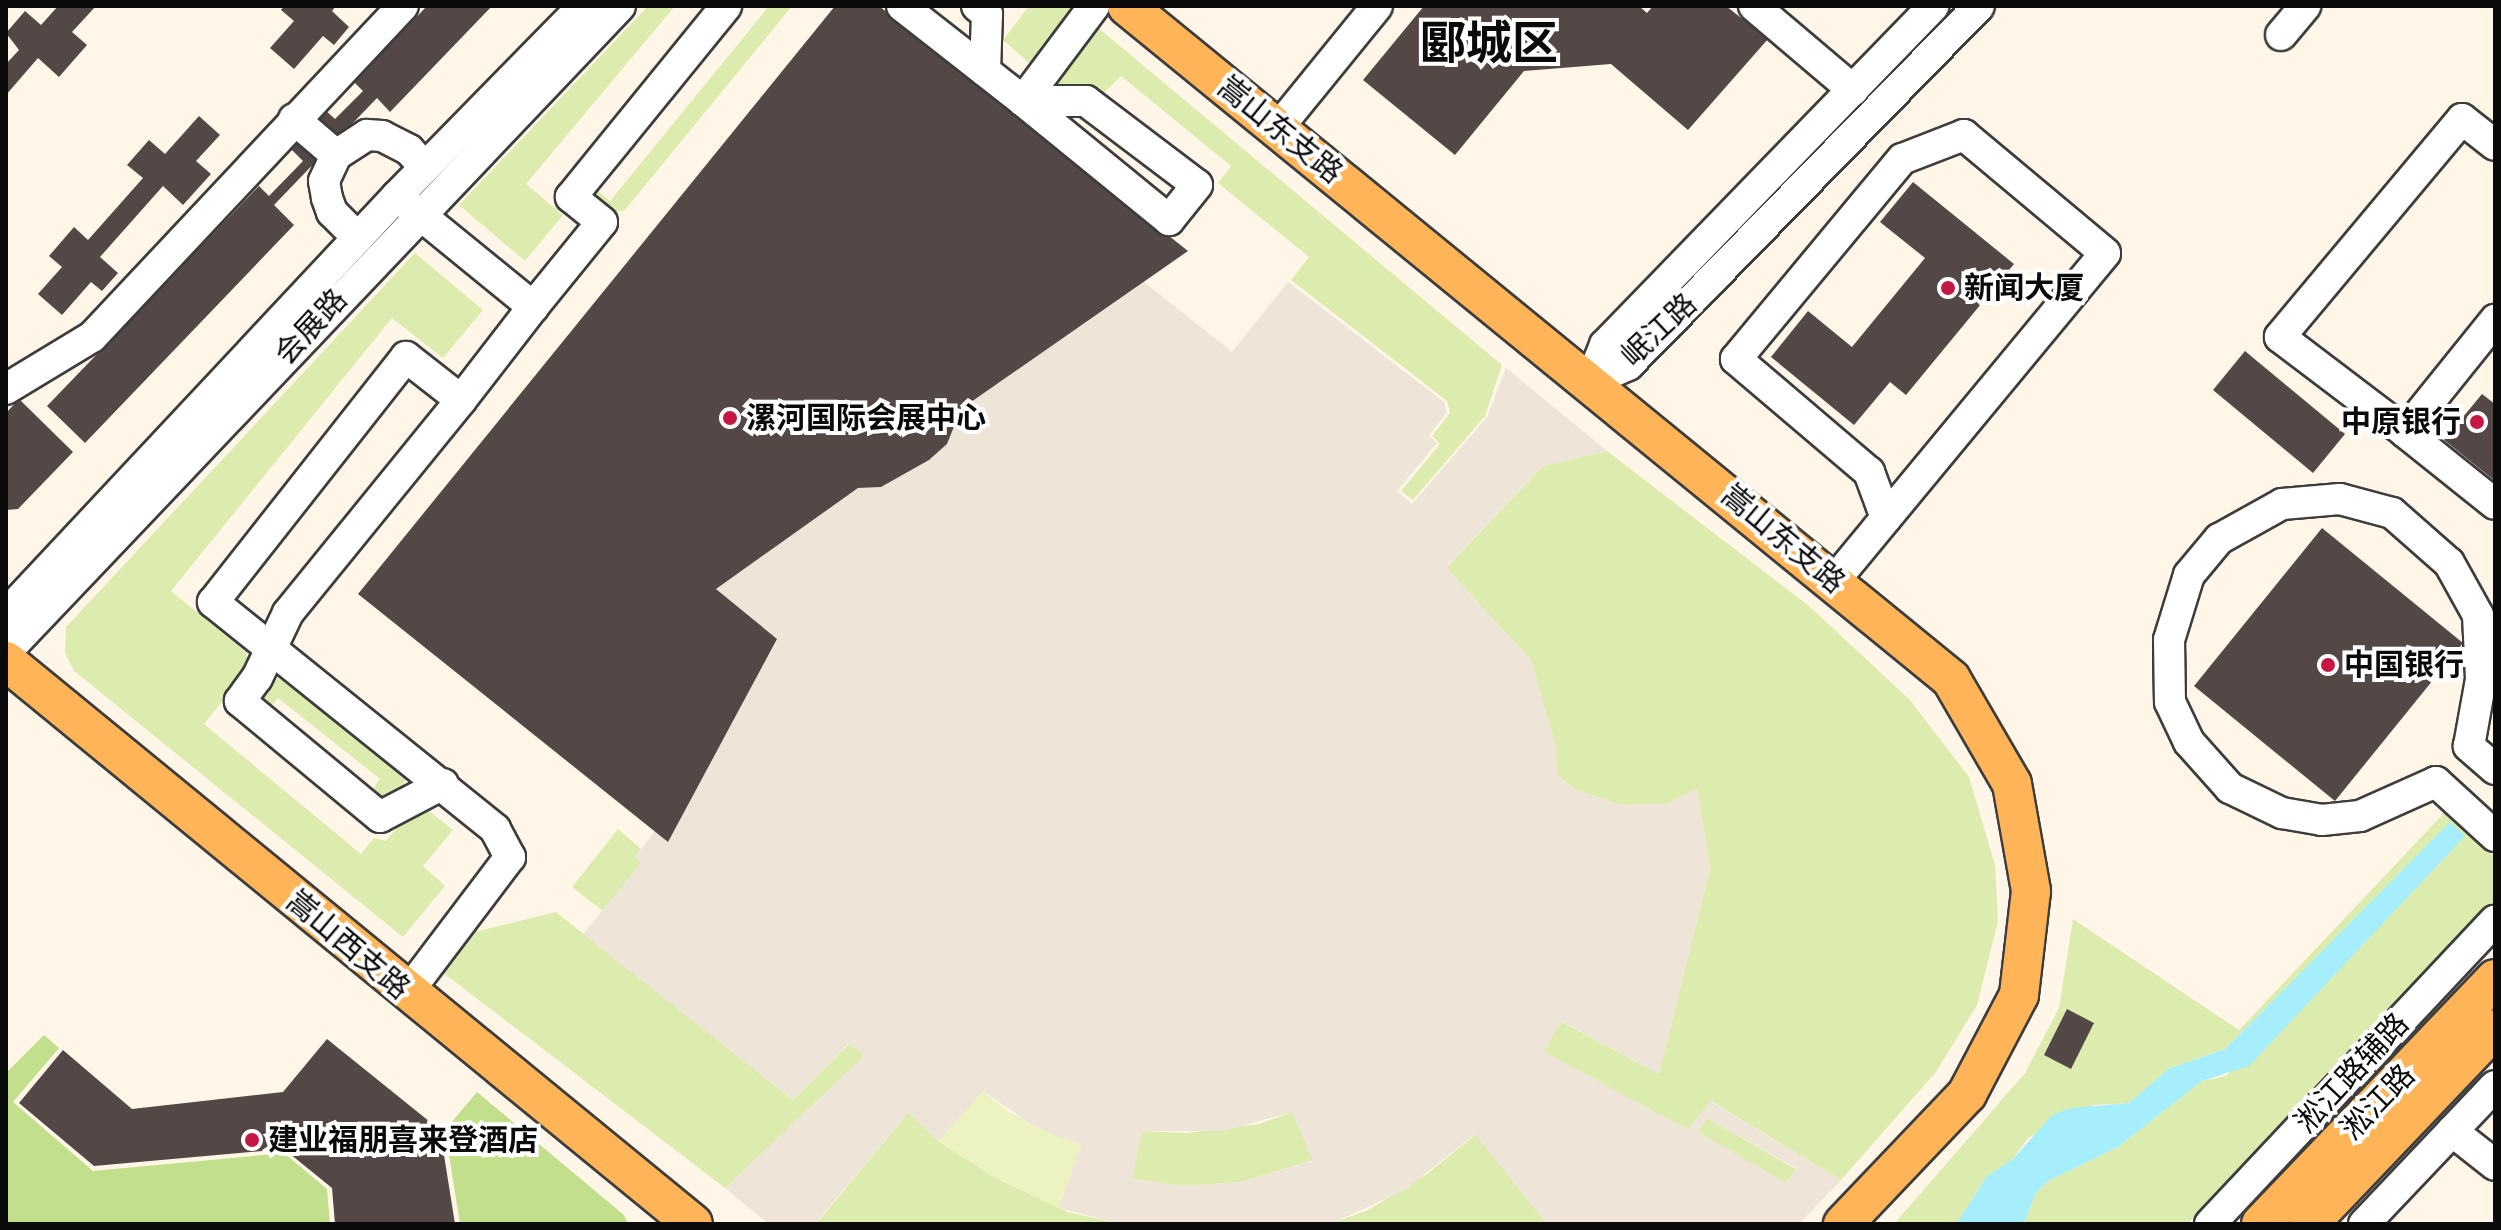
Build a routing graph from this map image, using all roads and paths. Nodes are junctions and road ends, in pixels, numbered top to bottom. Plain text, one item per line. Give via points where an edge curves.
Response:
1 (403, 6) edge
2 (583, 6) edge
3 (620, 6) edge
4 (726, 6) edge
5 (902, 6) edge
6 (977, 6) edge
7 (1094, 6) edge
8 (1127, 6) edge
9 (1377, 6) edge
10 (1754, 6) edge
11 (1934, 6) edge
12 (1979, 6) edge
13 (2305, 6) edge
14 (2281, 35) dead end
15 (985, 71) junction
16 (1853, 90) junction
17 (1023, 101) junction
18 (294, 119) junction
19 (1278, 128) junction
20 (2495, 145) edge
21 (336, 155) junction
22 (425, 167) junction
23 (408, 205) junction
24 (358, 238) junction
25 (533, 307) junction
26 (2495, 320) edge
27 (1590, 382) junction
28 (6, 389) edge
29 (461, 400) junction
30 (2405, 432) junction
31 (2495, 504) edge
32 (1886, 518) junction
33 (1834, 581) junction
34 (6, 614) edge
35 (270, 649) junction
36 (6, 652) edge
37 (6, 661) edge
38 (2495, 769) edge
39 (443, 784) junction
40 (2495, 836) edge
41 (2495, 921) edge
42 (2495, 979) edge
43 (407, 993) junction
44 (2495, 1029) edge
45 (2495, 1086) edge
46 (2452, 1131) junction
47 (2495, 1165) edge
48 (693, 1224) edge
49 (1843, 1224) edge
50 (2210, 1224) edge
51 (2261, 1224) edge
52 (2309, 1224) edge
53 (2364, 1224) edge

1 - 18 street
2 - 22 street, 会展路
3 - 23 street, 会展路
4 - 25 street via 571,197 602,222
5 - 15 street
6 - 15 street via 987,14
7 - 17 street
8 - 19 main road, 嵩山东支路
9 - 19 street
10 - 16 street
11 - 16 street, 岷江路
12 - 27 street, 岷江路 via 1628,365
13 - 14 street
15 - 17 street
16 - 27 street, 岷江路 via 1605,345
17 - 17 street via 1086,101 1197,185 1169,220
18 - 21 street
18 - 28 street via 92,337
19 - 27 main road, 嵩山东支路
20 - 30 street via 2462,119 2280,337
21 - 22 street via 367,135 382,136 409,150
21 - 24 street via 324,181 327,198 332,212
22 - 23 street, 会展路
23 - 24 street, 会展路
23 - 25 street
23 - 36 street, 会展路
24 - 34 street, 会展路
25 - 29 street
26 - 30 street
27 - 33 main road, 嵩山东支路
29 - 35 street via 288,613
29 - 35 street via 406,357 213,602
30 - 31 street
32 - 32 street via 2105,253 1964,135 1902,159 1736,359 1869,472
32 - 33 street
33 - 49 main road, 嵩山东支路 via 1951,679 2012,784 2031,891 2019,995 1967,1094
35 - 39 street
35 - 39 street via 240,701 380,817
37 - 43 main road, 嵩山西支路
38 - 40 street via 2469,746 2481,679 2478,615 2449,563 2392,513 2340,499 2282,504 2219,539 2189,575 2169,640 2170,702 2189,742 2230,788 2282,813 2322,820 2360,816 2436,782
39 - 43 street via 495,829 510,857
41 - 50 street, 淞江路辅路
42 - 51 main road, 淞江路
43 - 48 main road, 嵩山西支路
44 - 52 main road, 淞江路
45 - 46 street
46 - 47 street
46 - 53 street

